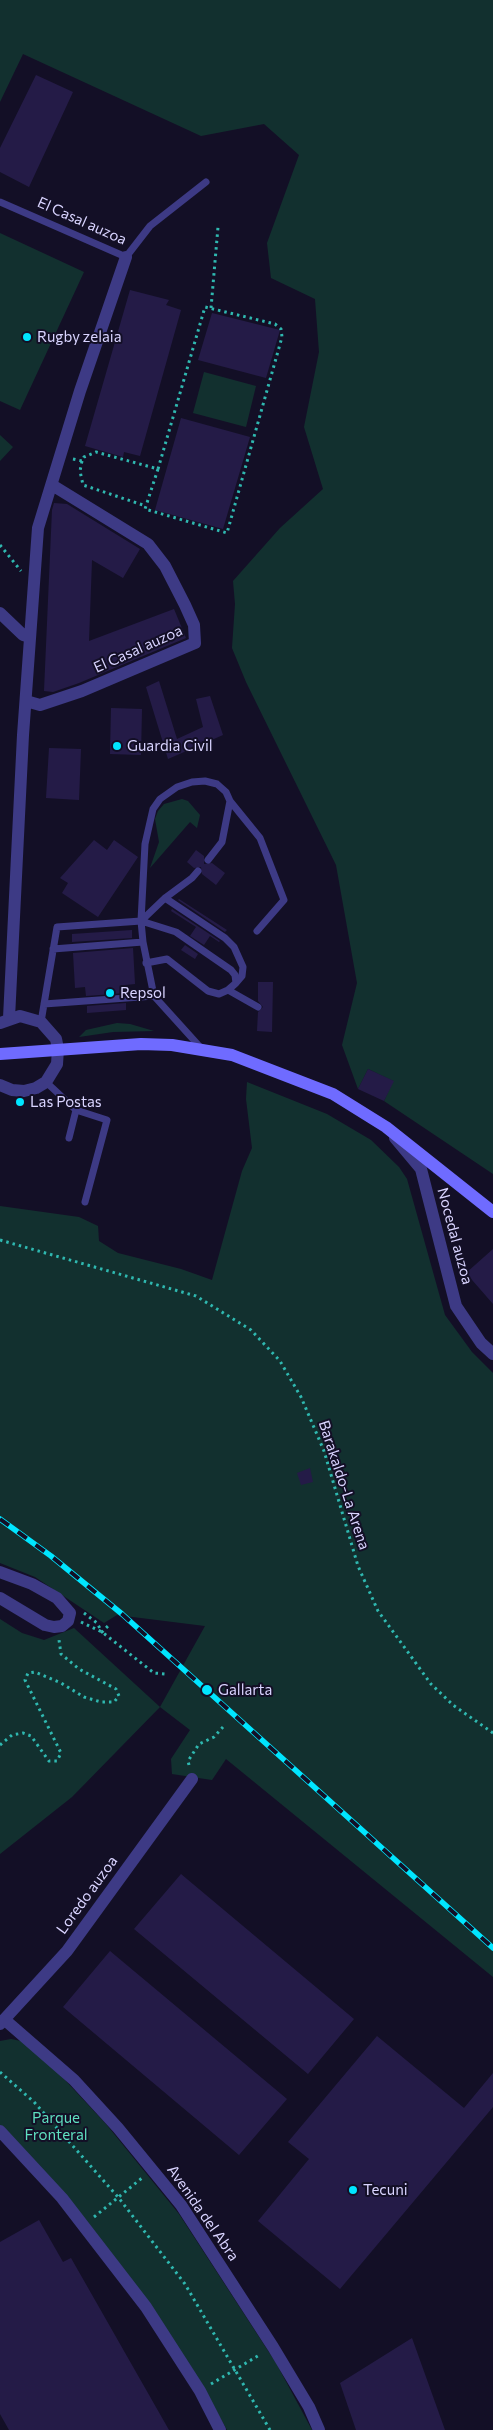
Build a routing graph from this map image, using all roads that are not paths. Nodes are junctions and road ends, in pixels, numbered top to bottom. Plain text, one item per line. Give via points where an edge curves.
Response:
1 (206, 182) dead end
2 (0, 202) edge
3 (126, 257) junction
4 (52, 485) junction
5 (0, 613) edge
6 (30, 637) junction
7 (26, 701) junction
8 (230, 801) junction
9 (208, 860) dead end
10 (198, 871) dead end
11 (165, 898) junction
12 (141, 921) junction
13 (257, 931) dead end
14 (142, 942) junction
15 (53, 949) junction
16 (146, 963) junction
17 (236, 983) junction
18 (228, 990) junction
19 (154, 996) junction
20 (44, 1004) junction
21 (258, 1007) dead end
22 (4, 1021) edge
23 (41, 1022) junction
24 (202, 1048) junction
25 (58, 1049) junction
26 (0, 1054) edge
27 (46, 1082) junction
28 (0, 1085) edge
29 (76, 1110) junction
30 (386, 1127) junction
31 (68, 1138) dead end
32 (85, 1202) dead end
33 (493, 1212) edge
34 (493, 1354) edge
35 (0, 1572) edge
36 (0, 1598) edge
37 (192, 1779) road end
38 (3, 2022) edge
39 (0, 2131) edge
40 (220, 2430) edge
41 (319, 2430) edge

1 - 3 lane via 150,226
2 - 3 lane, El Casal auzoa
3 - 4 street, El Casal auzoa
4 - 6 street, El Casal auzoa via 38,528
4 - 7 street, El Casal auzoa via 148,544 165,566 185,605 194,625 195,643 82,691 40,705
5 - 6 street via 23,635
6 - 7 street, El Casal auzoa
7 - 22 street, El Casal auzoa
8 - 9 lane via 222,842
8 - 12 lane via 217,784 205,781 177,787 160,800 150,819 145,844
8 - 13 lane via 260,838 284,900
10 - 11 lane
11 - 12 lane
11 - 17 lane via 234,946 243,967 242,976
12 - 14 lane
12 - 15 lane via 57,927
12 - 17 lane via 176,932 231,970 236,975
14 - 15 lane
14 - 16 lane
15 - 20 lane
16 - 18 lane via 167,959 208,991 219,994
16 - 19 lane
17 - 18 lane
18 - 21 lane
19 - 20 lane
19 - 24 lane
20 - 23 lane
22 - 23 street via 25,1017
23 - 25 street via 56,1038
24 - 25 street via 142,1044
24 - 30 street via 232,1055 333,1094
25 - 26 street
25 - 27 street via 57,1064
27 - 28 street via 24,1091
27 - 29 lane
29 - 31 lane
29 - 32 lane via 108,1120
30 - 33 street
30 - 34 street, Nocedal auzoa via 421,1169 456,1306 481,1343
35 - 36 street via 57,1598 70,1613 68,1621 62,1626 45,1625
37 - 38 street, Loredo auzoa via 67,1951
38 - 41 street, Avenida del Abra via 74,2080 181,2205 273,2347
39 - 40 street via 84,2225 146,2307 200,2391

